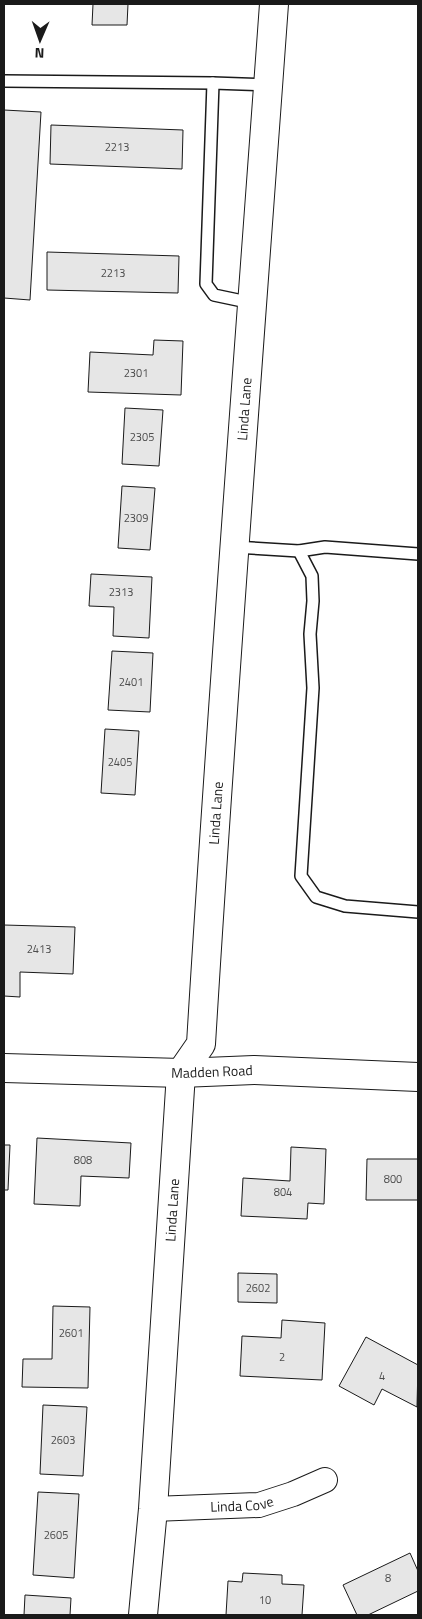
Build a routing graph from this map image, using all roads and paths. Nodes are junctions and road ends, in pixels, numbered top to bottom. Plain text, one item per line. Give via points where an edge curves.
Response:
1 (274, 4) edge
2 (4, 81) edge
3 (213, 83) junction
4 (268, 85) junction
5 (254, 303) junction
6 (234, 547) junction
7 (299, 551) junction
8 (418, 554) edge
9 (418, 912) edge
10 (4, 1068) edge
11 (181, 1074) junction
12 (418, 1077) edge
13 (325, 1480) dead end
14 (152, 1509) junction
15 (143, 1615) edge

1 - 4 street, Linda Lane
2 - 3 lane
3 - 4 lane
3 - 5 lane via 206,284 214,295
4 - 5 street, Linda Lane
5 - 6 street, Linda Lane
6 - 7 lane
6 - 11 street, Linda Lane via 201,1044
7 - 8 lane via 325,548
7 - 9 lane via 312,576 313,601 310,634 313,688 301,876 316,897 344,906
10 - 11 street, Madden Road
11 - 12 street, Madden Road via 254,1070
11 - 14 street, Linda Lane
13 - 14 street, Linda Cove via 259,1505
14 - 15 street, Linda Lane

